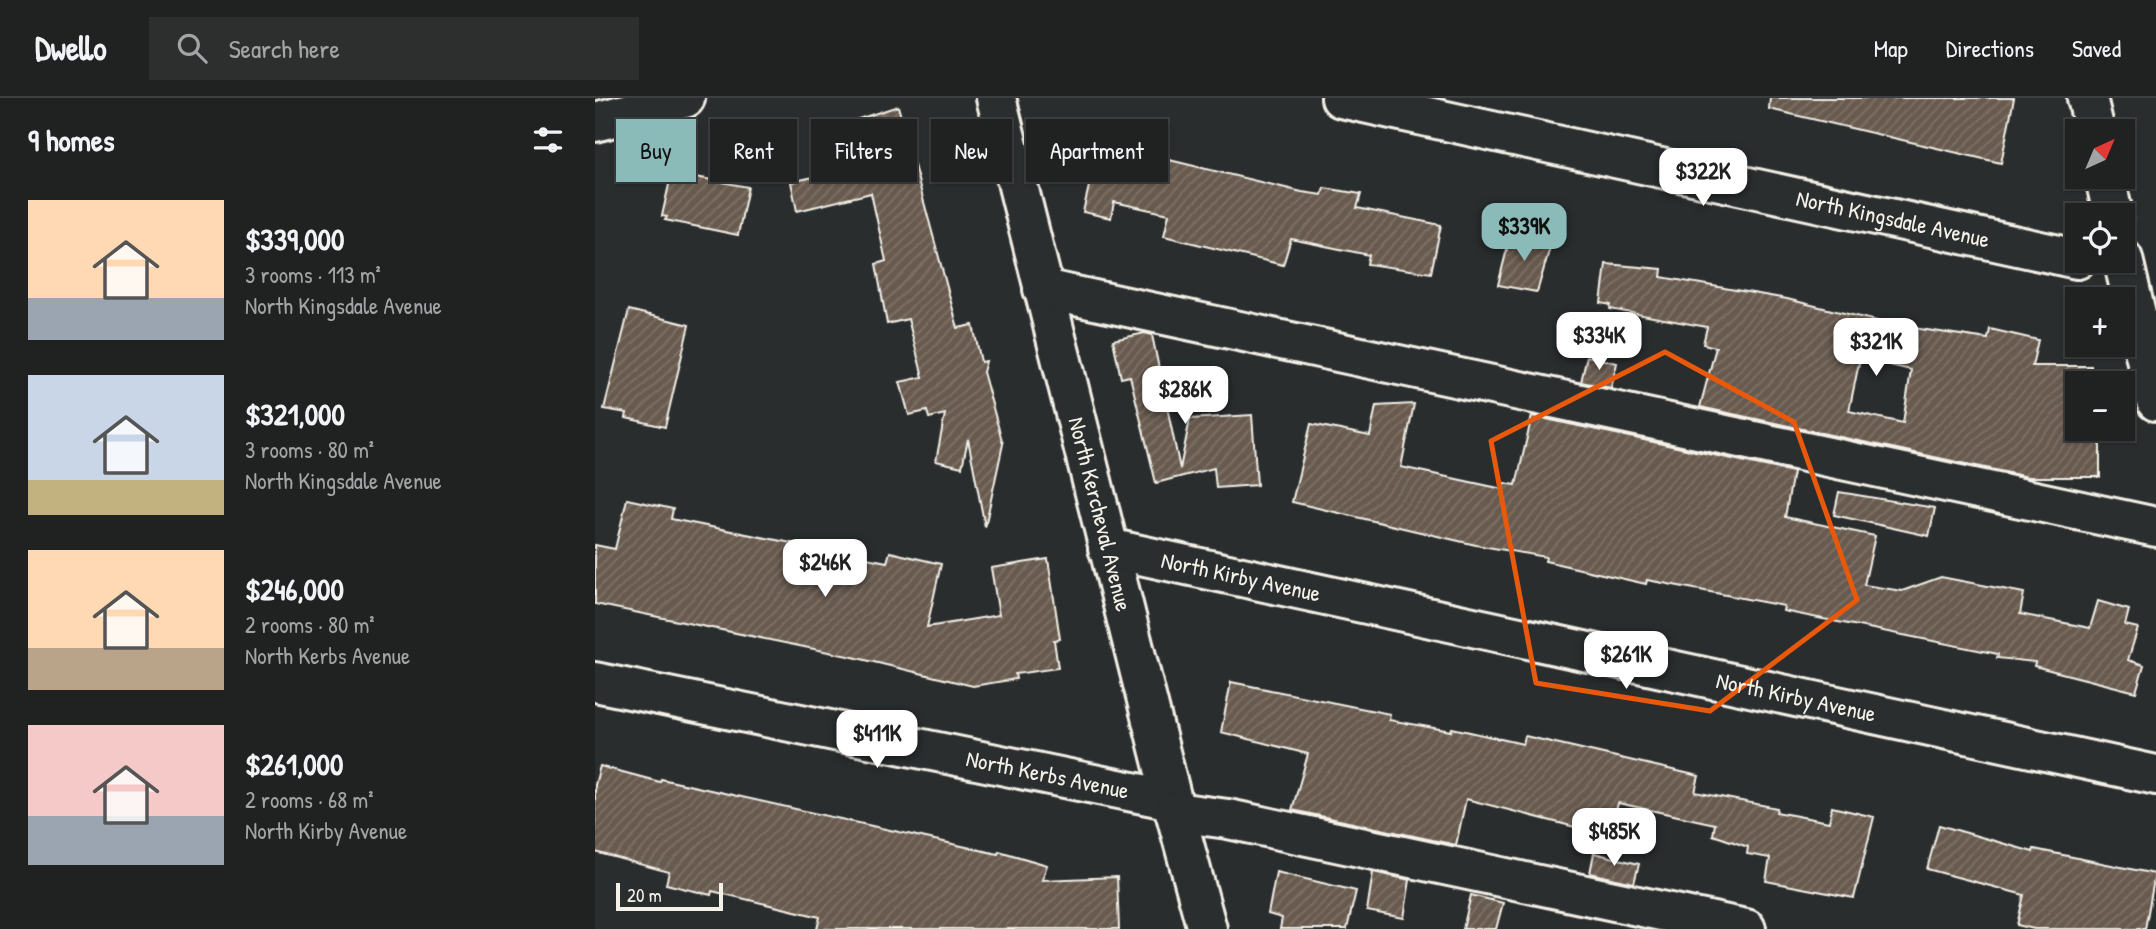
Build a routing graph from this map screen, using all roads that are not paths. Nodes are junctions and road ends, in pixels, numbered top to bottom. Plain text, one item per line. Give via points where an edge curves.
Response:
1 (685, 98) edge
2 (996, 98) edge
3 (1341, 98) edge
4 (2087, 98) edge
5 (2092, 119) edge
6 (595, 122) edge
7 (2065, 256) edge
8 (2126, 273) edge
9 (1043, 289) junction
10 (2156, 401) edge
11 (2156, 527) edge
12 (1108, 548) junction
13 (595, 682) edge
14 (2156, 775) edge
15 (1173, 806) junction
16 (1207, 929) edge
17 (1746, 929) edge

1 - 6 street
2 - 9 street, North Kercheval Avenue
3 - 7 street, North Kingsdale Avenue
4 - 5 street
8 - 10 street
9 - 11 street
9 - 12 street, North Kercheval Avenue
12 - 14 street, North Kirby Avenue
12 - 15 street, North Kercheval Avenue
13 - 15 street, North Kerbs Avenue
15 - 16 street, North Kercheval Avenue
15 - 17 street, North Kerbs Avenue

